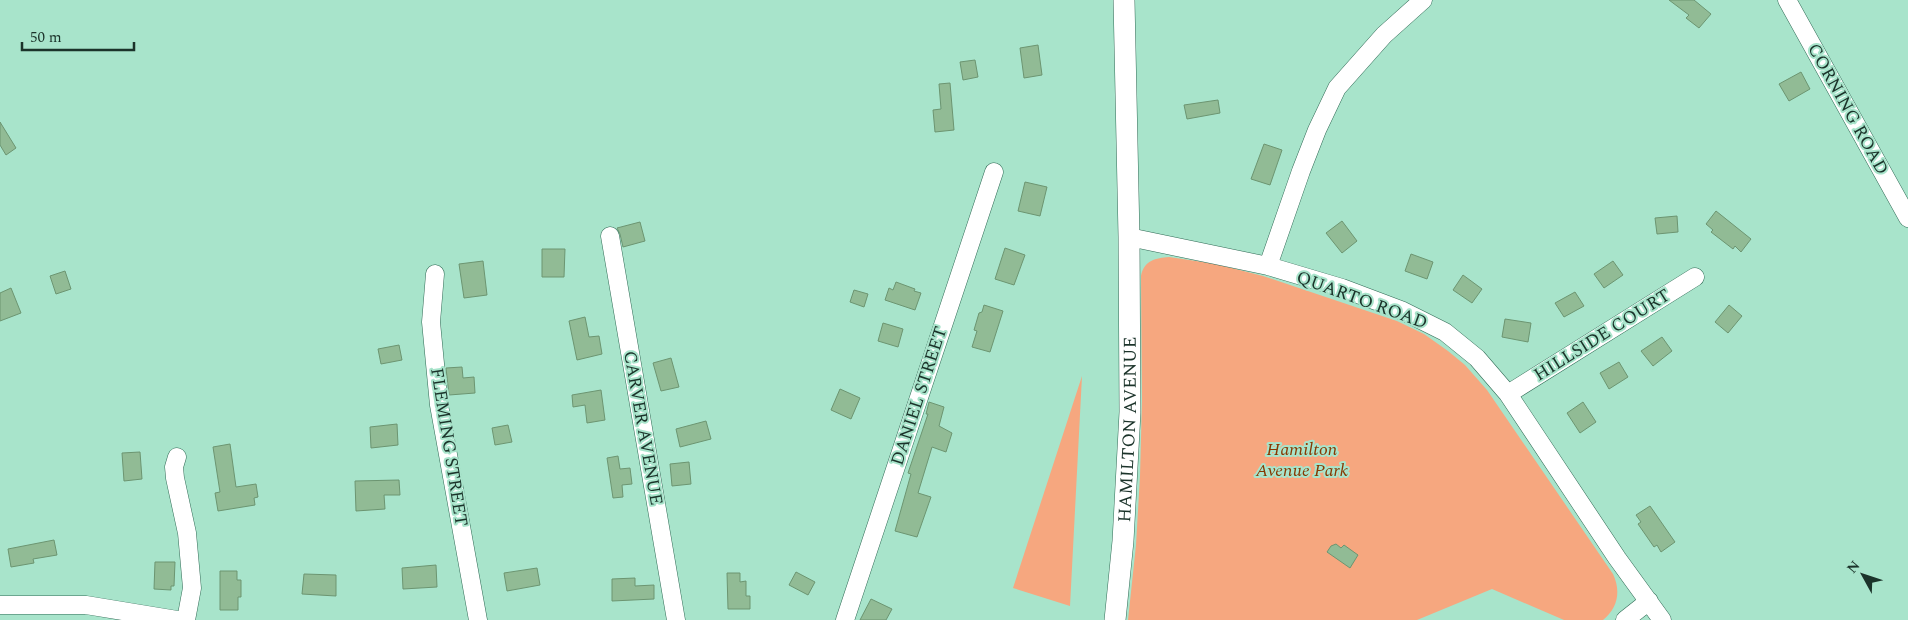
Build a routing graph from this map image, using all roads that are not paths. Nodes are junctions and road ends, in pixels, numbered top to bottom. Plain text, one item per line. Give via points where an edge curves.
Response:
1 (1124, 0) edge
2 (1423, 0) edge
3 (1787, 0) edge
4 (994, 172) dead end
5 (1908, 218) edge
6 (610, 236) dead end
7 (1129, 237) junction
8 (1268, 266) junction
9 (435, 274) dead end
10 (1695, 277) dead end
11 (1508, 394) junction
12 (177, 457) dead end
13 (1649, 601) junction
14 (0, 605) edge
15 (178, 620) edge
16 (186, 620) edge
17 (478, 620) edge
18 (676, 620) edge
19 (845, 620) edge
20 (1115, 620) edge
21 (1625, 620) edge
22 (1662, 620) edge

1 - 7 main road, HAMILTON AVENUE
2 - 8 street via 1384,35 1337,88 1304,163
3 - 5 street, CORNING ROAD
4 - 19 street, DANIEL STREET
6 - 18 street, CARVER AVENUE
7 - 8 street, QUARTO ROAD
7 - 20 main road, HAMILTON AVENUE via 1128,475
8 - 11 street, QUARTO ROAD via 1403,311 1445,332 1477,358
9 - 17 street, FLEMING STREET via 431,322 439,405
10 - 11 street, HILLSIDE COURT
11 - 13 street, QUARTO ROAD
12 - 16 street via 175,478 187,533 192,580
13 - 21 street
13 - 22 street, QUARTO ROAD
14 - 15 street via 86,605

